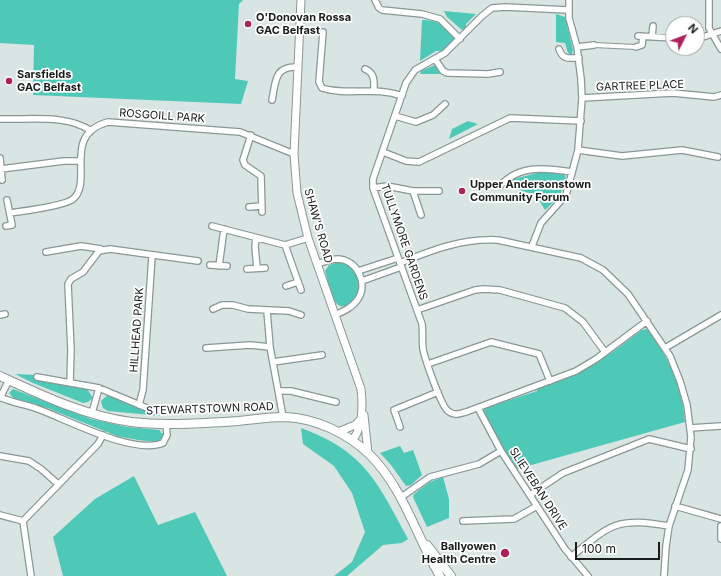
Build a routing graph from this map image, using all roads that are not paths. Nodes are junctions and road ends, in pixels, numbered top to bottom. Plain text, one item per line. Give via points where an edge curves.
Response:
1 (301, 0) edge
2 (375, 0) edge
3 (495, 0) edge
4 (569, 0) edge
5 (709, 0) edge
6 (496, 7) junction
7 (568, 10) junction
8 (652, 26) dead end
9 (721, 31) edge
10 (323, 32) dead end
11 (712, 33) junction
12 (705, 36) edge
13 (652, 37) junction
14 (665, 38) edge
15 (460, 39) junction
16 (594, 45) joint
17 (577, 47) junction
18 (636, 47) joint
19 (559, 49) dead end
20 (721, 49) edge
21 (579, 58) junction
22 (435, 59) junction
23 (298, 67) junction
24 (365, 69) dead end
25 (500, 72) dead end
26 (374, 91) junction
27 (721, 95) edge
28 (402, 96) junction
29 (582, 98) junction
30 (272, 100) dead end
31 (445, 104) dead end
32 (395, 116) junction
33 (0, 119) edge
34 (581, 121) junction
35 (91, 131) junction
36 (251, 135) junction
37 (578, 150) junction
38 (383, 152) junction
39 (294, 154) junction
40 (718, 156) dead end
41 (0, 158) edge
42 (80, 161) junction
43 (1, 169) edge
44 (572, 172) junction
45 (2, 180) dead end
46 (500, 186) dead end
47 (374, 188) junction
48 (413, 191) junction
49 (439, 191) dead end
50 (7, 200) dead end
51 (249, 207) dead end
52 (10, 213) junction
53 (421, 215) dead end
54 (6, 226) dead end
55 (212, 226) dead end
56 (224, 229) junction
57 (256, 238) junction
58 (308, 238) junction
59 (285, 245) junction
60 (532, 246) junction
61 (101, 249) junction
62 (46, 252) dead end
63 (152, 256) junction
64 (198, 261) dead end
65 (400, 263) junction
66 (317, 264) junction
67 (210, 265) dead end
68 (218, 266) junction
69 (227, 266) dead end
70 (257, 268) junction
71 (265, 268) dead end
72 (247, 269) dead end
73 (358, 271) junction
74 (362, 281) junction
75 (298, 282) junction
76 (286, 286) dead end
77 (301, 290) dead end
78 (213, 309) dead end
79 (417, 310) junction
80 (267, 311) junction
81 (301, 315) dead end
82 (335, 315) junction
83 (721, 315) edge
84 (647, 321) junction
85 (270, 347) junction
86 (206, 348) dead end
87 (665, 348) junction
88 (605, 352) junction
89 (322, 355) dead end
90 (273, 362) junction
91 (428, 364) junction
92 (0, 376) edge
93 (37, 377) dead end
94 (9, 380) junction
95 (550, 381) junction
96 (70, 382) junction
97 (99, 388) junction
98 (280, 391) junction
99 (438, 392) junction
100 (0, 397) edge
101 (336, 402) dead end
102 (363, 403) junction
103 (139, 405) junction
104 (478, 408) junction
105 (154, 411) dead end
106 (92, 413) junction
107 (283, 417) junction
108 (360, 420) junction
109 (166, 423) junction
110 (721, 426) edge
111 (400, 427) dead end
112 (690, 428) junction
113 (338, 432) junction
114 (103, 435) junction
115 (353, 440) junction
116 (691, 450) junction
117 (501, 451) junction
118 (368, 453) junction
119 (0, 456) edge
120 (58, 484) junction
121 (530, 495) junction
122 (400, 498) junction
123 (537, 506) junction
124 (675, 506) junction
125 (0, 515) edge
126 (721, 519) edge
127 (22, 521) junction
128 (463, 521) dead end
129 (669, 526) junction
130 (721, 526) edge
131 (721, 539) edge
132 (422, 540) junction
133 (571, 557) junction
134 (31, 576) edge
135 (440, 576) edge
136 (451, 576) edge
137 (588, 576) edge
138 (664, 576) edge

1 - 23 street, SHAW'S ROAD
2 - 15 street via 382,10 422,14 440,19
3 - 6 street
4 - 7 street
5 - 11 street
6 - 7 street
6 - 15 street, TULLYMORE GARDENS via 482,16
7 - 17 street via 572,35
8 - 13 street
9 - 11 street
10 - 26 street via 320,86 326,89
11 - 12 street
11 - 20 street
13 - 14 street
13 - 18 street via 640,36 642,46
15 - 22 street, TULLYMORE GARDENS
16 - 17 street
16 - 18 street
17 - 21 street
19 - 21 street via 565,58
21 - 29 street
22 - 25 street via 442,71 447,73
22 - 28 street, TULLYMORE GARDENS via 415,70 406,83
23 - 30 street via 286,68 278,74
23 - 39 street, SHAW'S ROAD
24 - 26 street via 374,77
26 - 28 street
27 - 29 street, GARTREE PLACE via 714,97 673,94
28 - 32 street, TULLYMORE GARDENS
29 - 34 street
31 - 32 street via 433,115 416,122
32 - 38 street, TULLYMORE GARDENS
33 - 35 street via 68,120
34 - 37 street
34 - 38 street via 510,118 419,162 406,161
35 - 36 street, ROSGOILL PARK via 102,124 113,122 230,131
35 - 42 street via 82,144
36 - 39 street, ROSGOILL PARK
36 - 51 street via 243,160 245,165 261,176 262,209
37 - 40 street via 622,156 682,150
37 - 44 street
38 - 47 street, TULLYMORE GARDENS via 373,179
39 - 58 street, SHAW'S ROAD via 297,193
41 - 43 street
42 - 43 street
42 - 52 street via 78,190 74,198 64,203
43 - 45 street
44 - 46 street via 548,168 530,170 511,176
44 - 60 street via 566,195 541,223
47 - 48 street via 387,186
47 - 65 street, TULLYMORE GARDENS
48 - 49 street
48 - 53 street
50 - 52 street
52 - 54 street via 12,225
55 - 56 street
56 - 57 street
56 - 68 street
57 - 59 street
57 - 70 street
58 - 59 street
58 - 66 street, SHAW'S ROAD
59 - 75 street
60 - 65 street via 498,240 464,241 446,245
60 - 84 street via 581,258 603,270 628,294
61 - 62 street via 81,246
61 - 63 street
61 - 96 street via 84,272 71,279 68,284
63 - 64 street
63 - 103 street, HILLHEAD PARK via 143,390
65 - 73 street
65 - 74 street
65 - 79 street, TULLYMORE GARDENS
66 - 73 street via 339,259 348,261
66 - 82 street, SHAW'S ROAD
67 - 68 street
68 - 69 street
70 - 71 street
70 - 72 street
73 - 74 street
74 - 82 street via 361,294 357,301
75 - 76 street
75 - 77 street
78 - 80 street via 222,305 233,305
79 - 88 street via 474,290 500,290 570,311 583,322
79 - 91 street, TULLYMORE GARDENS via 422,324 423,347
80 - 81 street via 289,311
80 - 85 street
82 - 102 street, SHAW'S ROAD via 359,381
83 - 87 street
84 - 87 street
84 - 88 street
85 - 86 street via 250,345
85 - 90 street
87 - 112 street via 680,381
88 - 95 street via 576,371
89 - 90 street
90 - 98 street
91 - 95 street via 482,344 498,343 539,354
91 - 99 street, TULLYMORE GARDENS
92 - 94 main road, STEWARTSTOWN ROAD
93 - 96 street
94 - 100 street
94 - 106 main road, STEWARTSTOWN ROAD
95 - 104 street
96 - 97 street
97 - 103 street
97 - 106 street
98 - 101 street via 291,391
98 - 107 street
99 - 104 street, TULLYMORE GARDENS via 444,406 454,414
99 - 111 street via 394,410
100 - 114 street
102 - 108 street, SHAW'S ROAD
102 - 118 street, SHAW'S ROAD
103 - 105 street
104 - 117 street, SLIEVEBAN DRIVE
106 - 109 main road, STEWARTSTOWN ROAD via 130,422
107 - 109 main road, STEWARTSTOWN ROAD
107 - 113 main road, STEWARTSTOWN ROAD via 315,422
108 - 113 street
108 - 115 street, SHAW'S ROAD via 359,430
109 - 114 street via 167,435 163,443 158,445 138,445
110 - 112 street
112 - 116 street
113 - 115 main road, STEWARTSTOWN ROAD
114 - 120 street via 98,444
115 - 118 main road, STEWARTSTOWN ROAD
116 - 121 street via 649,439 563,473
116 - 124 street via 688,470
117 - 121 street, SLIEVEBAN DRIVE
117 - 122 street via 471,467 430,477
118 - 122 main road, STEWARTSTOWN ROAD via 389,479
119 - 120 street via 29,461
120 - 127 street
121 - 123 street, SLIEVEBAN DRIVE
122 - 132 main road, STEWARTSTOWN ROAD
123 - 128 street via 514,519
123 - 133 street, SLIEVEBAN DRIVE
124 - 126 street
124 - 129 street
125 - 127 street
127 - 134 street
129 - 133 street via 638,522 613,526
129 - 138 street
130 - 131 street
132 - 135 main road
132 - 136 main road
133 - 137 street, SLIEVEBAN DRIVE

